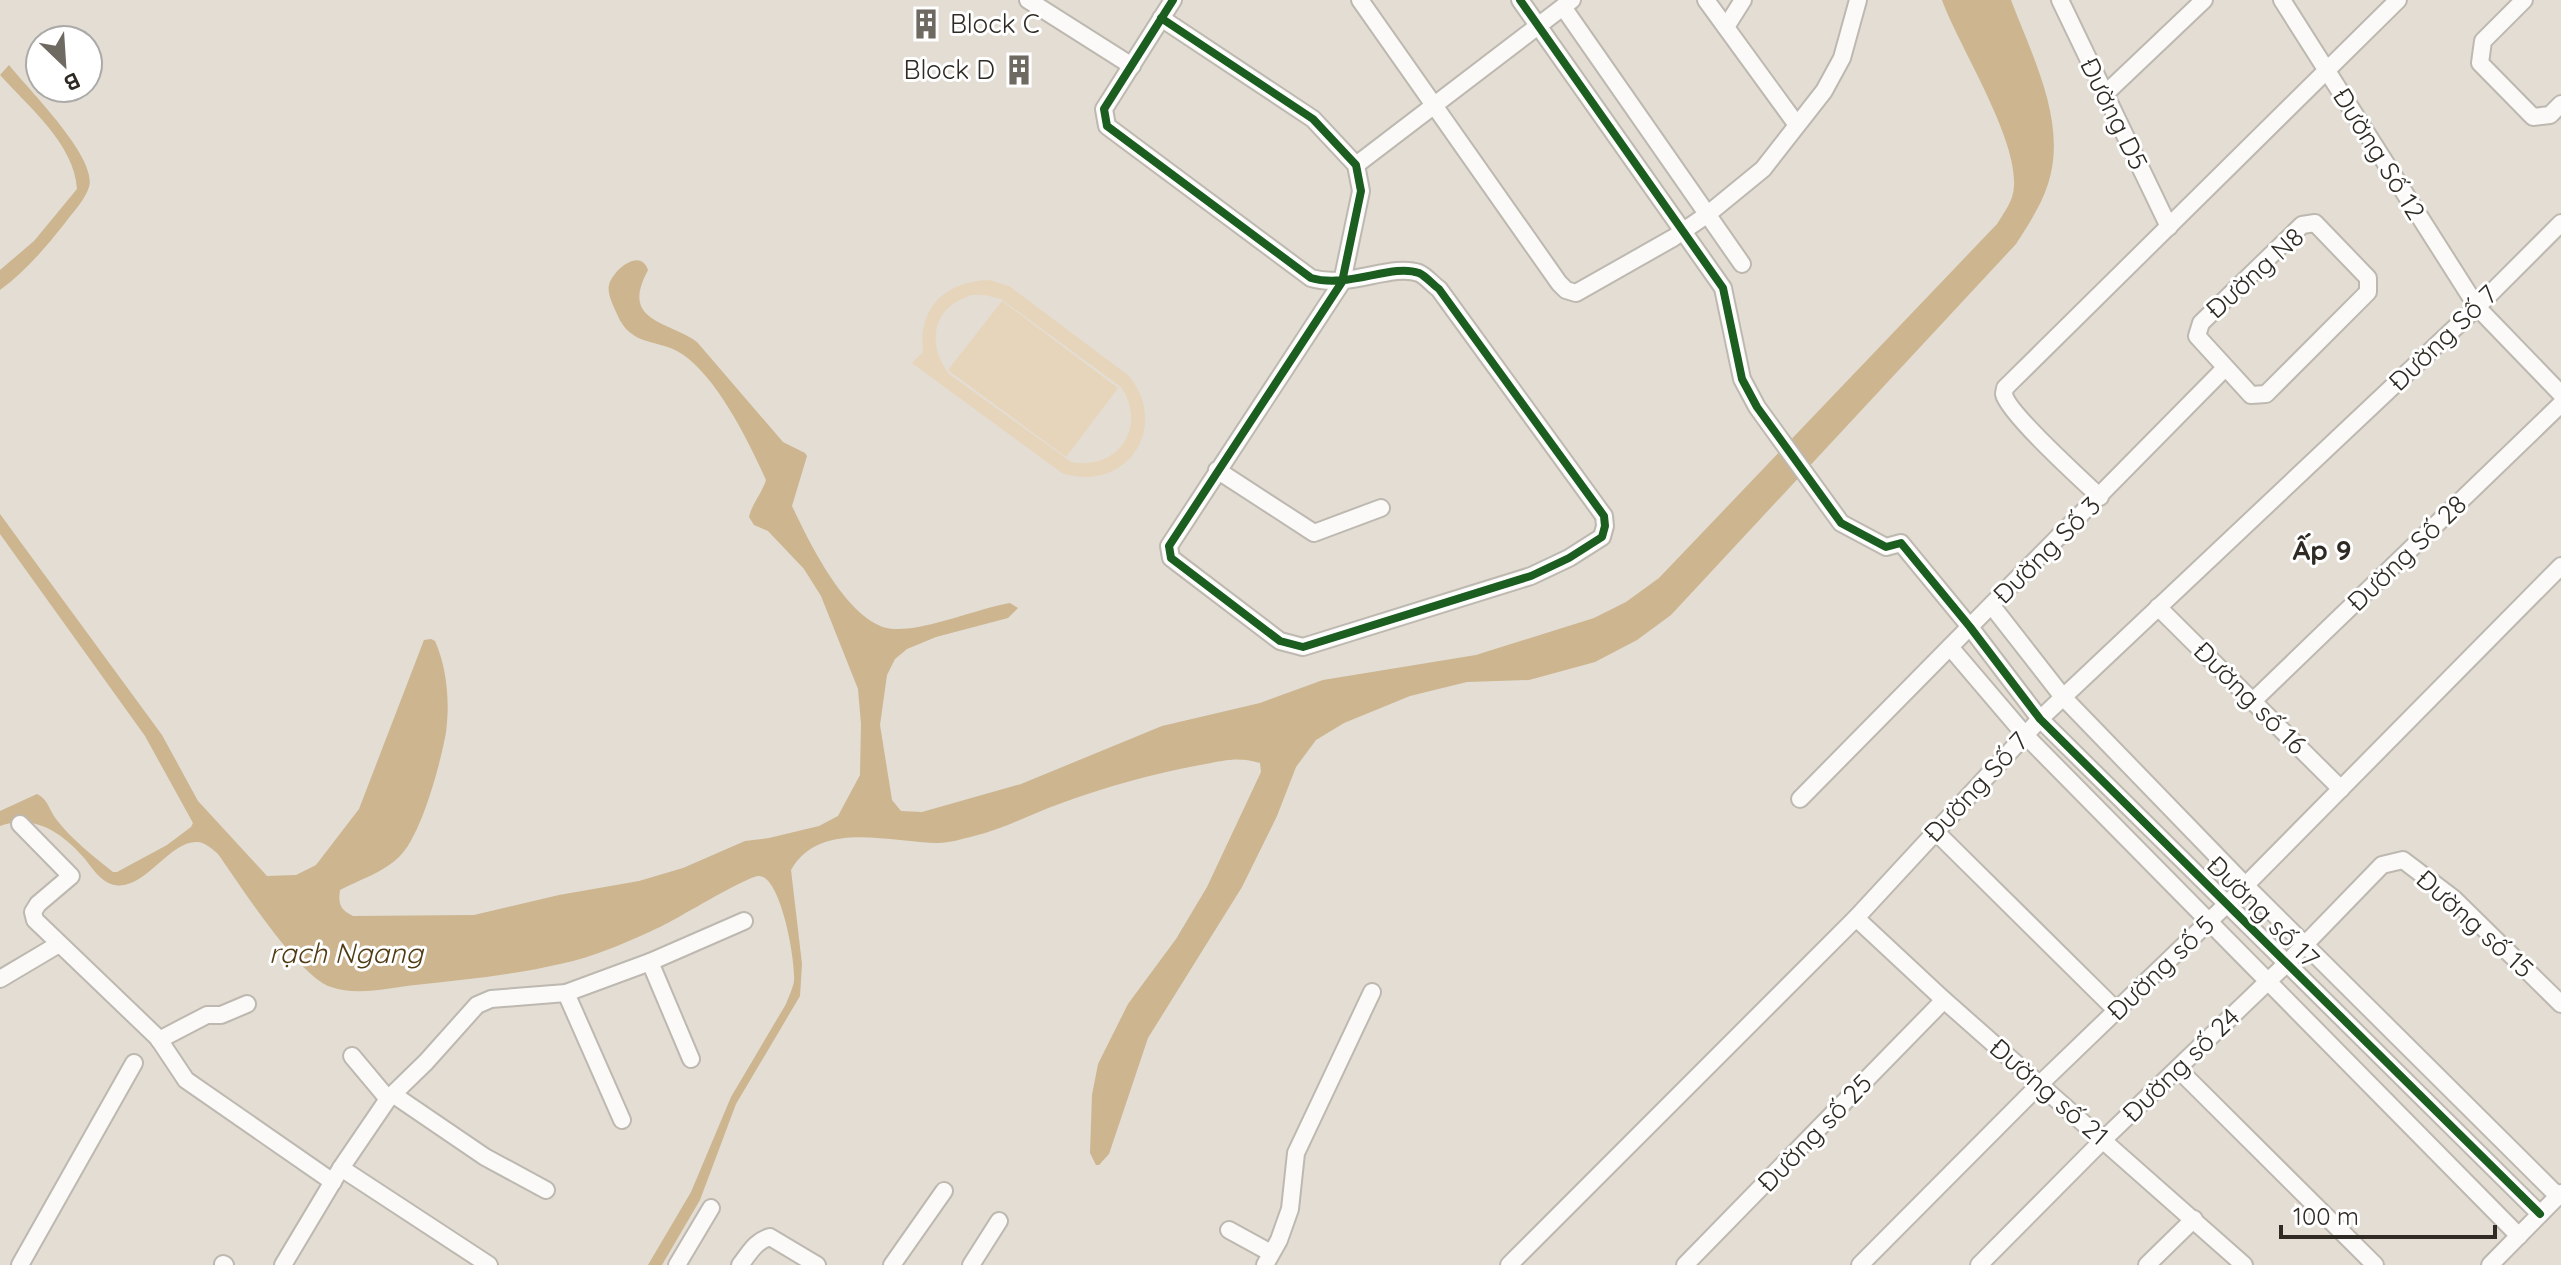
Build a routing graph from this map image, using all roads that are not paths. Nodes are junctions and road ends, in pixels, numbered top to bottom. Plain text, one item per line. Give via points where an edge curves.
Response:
1 (1028, 0) edge
2 (1173, 0) edge
3 (1360, 0) edge
4 (1520, 0) edge
5 (1706, 0) edge
6 (1743, 0) edge
7 (1858, 0) edge
8 (2060, 0) edge
9 (2204, 0) edge
10 (2282, 0) edge
11 (2398, 0) edge
12 (2524, 0) edge
13 (1568, 4) edge
14 (1161, 18) junction
15 (1539, 27) junction
16 (1726, 27) junction
17 (1132, 66) junction
18 (2327, 71) junction
19 (2105, 94) junction
20 (2561, 104) edge
21 (1434, 107) junction
22 (1797, 125) junction
23 (1356, 165) junction
24 (1708, 214) junction
25 (2561, 223) edge
26 (2169, 227) junction
27 (1684, 231) junction
28 (1742, 264) dead end
29 (1342, 282) junction
30 (2477, 307) junction
31 (2225, 368) junction
32 (2561, 394) edge
33 (2561, 404) edge
34 (1217, 470) junction
35 (2100, 497) junction
36 (1381, 508) dead end
37 (2561, 566) edge
38 (1992, 606) junction
39 (2158, 607) junction
40 (1970, 627) junction
41 (1950, 647) junction
42 (2063, 697) junction
43 (2253, 701) junction
44 (2040, 719) junction
45 (2025, 735) junction
46 (2341, 789) junction
47 (1800, 799) dead end
48 (20, 824) dead end
49 (1935, 831) junction
50 (2382, 865) joint
51 (2251, 891) junction
52 (2234, 910) junction
53 (1856, 918) junction
54 (744, 921) dead end
55 (2210, 921) junction
56 (59, 944) junction
57 (2304, 944) junction
58 (650, 962) junction
59 (2287, 963) junction
60 (0, 979) edge
61 (2269, 980) junction
62 (1372, 992) dead end
63 (566, 993) junction
64 (1944, 1000) junction
65 (247, 1004) dead end
66 (2561, 1004) edge
67 (2117, 1011) junction
68 (159, 1040) junction
69 (352, 1056) dead end
70 (691, 1059) dead end
71 (134, 1063) dead end
72 (2178, 1069) junction
73 (2045, 1088) junction
74 (391, 1097) junction
75 (622, 1120) dead end
76 (2104, 1139) junction
77 (337, 1175) junction
78 (546, 1190) dead end
79 (944, 1191) dead end
80 (2559, 1195) edge
81 (711, 1208) dead end
82 (2540, 1214) junction
83 (2194, 1219) junction
84 (999, 1221) dead end
85 (1229, 1230) dead end
86 (2519, 1236) junction
87 (1268, 1259) edge
88 (20, 1265) edge
89 (283, 1265) edge
90 (489, 1265) edge
91 (677, 1265) edge
92 (740, 1265) edge
93 (817, 1265) edge
94 (892, 1265) edge
95 (971, 1265) edge
96 (1509, 1265) edge
97 (1685, 1265) edge
98 (1860, 1265) edge
99 (1979, 1265) edge
100 (2147, 1265) edge
101 (2244, 1265) edge
102 (2375, 1265) edge
103 (2490, 1265) edge

1 - 17 street
2 - 14 street
3 - 21 street
4 - 15 street
5 - 16 street
6 - 16 street
7 - 22 street via 1842,58
8 - 19 street, Đường D5
9 - 19 street
10 - 18 street, Đường Số 12
11 - 18 street
12 - 20 street via 2483,41 2480,63 2533,117 2550,115
13 - 15 street
13 - 24 street
14 - 17 street
14 - 23 street via 1313,119
15 - 21 street
15 - 27 street
16 - 22 street
17 - 29 street via 1104,109 1107,126 1303,274
18 - 26 street
18 - 30 street, Đường Số 12
19 - 26 street, Đường D5
21 - 23 street
21 - 27 street via 1566,290 1576,293
22 - 24 street via 1763,169
23 - 29 street via 1361,191
24 - 27 street
24 - 28 street
25 - 30 street, Đường Số 7
26 - 35 street via 2010,381 2004,393
27 - 40 street, Đường số 17 via 1723,288 1742,379 1757,407 1841,523 1886,547 1901,543
29 - 34 street
29 - 34 street via 1402,271 1420,274 1439,289 1604,516 1602,537 1531,576 1303,647 1291,646 1169,554
30 - 32 street, Đường Số 12
30 - 39 street, Đường Số 7
31 - 31 street, Đường N8 via 2197,336 2201,323 2302,225 2315,223 2368,278 2368,292 2266,394 2251,395
31 - 35 street, Đường Số 3
33 - 43 street, Đường Số 28
34 - 36 street via 1314,533
35 - 38 street, Đường Số 3
37 - 46 street, Đường số 5
38 - 40 street, Đường Số 3
38 - 42 street, Đường số 17
39 - 42 street, Đường Số 7
39 - 43 street, Đường số 16
40 - 41 street, Đường Số 3
40 - 44 street, Đường số 17
41 - 45 street
41 - 47 street, Đường Số 3
42 - 44 street, Đường Số 7
42 - 51 street, Đường số 17
43 - 46 street, Đường số 16
44 - 45 street, Đường Số 7
44 - 52 street, Đường số 17
45 - 49 street, Đường Số 7
45 - 55 street
46 - 51 street, Đường số 5
48 - 56 street via 71,876 33,912
49 - 53 street, Đường Số 7
49 - 67 street
50 - 57 street, Đường số 24
50 - 66 street, Đường số 15 via 2403,860 2453,898
51 - 52 street, Đường số 5
51 - 57 street, Đường số 17
52 - 55 street, Đường số 5
52 - 59 street, Đường số 17
53 - 64 street, Đường số 21
53 - 96 street, Đường Số 7
54 - 58 street
55 - 61 street
55 - 67 street, Đường số 5
56 - 60 street
56 - 68 street
57 - 59 street, Đường số 24
57 - 80 street, Đường số 17
58 - 63 street
58 - 70 street
59 - 61 street, Đường số 24
59 - 82 street, Đường số 17
61 - 72 street, Đường số 24
61 - 86 street
62 - 87 street via 1296,1153 1290,1209
63 - 74 street via 483,1001
63 - 75 street
64 - 73 street, Đường số 21
64 - 97 street, Đường số 25
65 - 68 street via 207,1015
67 - 73 street, Đường số 5
68 - 77 street via 186,1080
69 - 74 street
71 - 88 street
72 - 76 street, Đường số 24
72 - 102 street
73 - 76 street, Đường số 21
73 - 98 street, Đường số 5
74 - 77 street
74 - 78 street
76 - 83 street, Đường số 21
76 - 99 street, Đường số 24
77 - 89 street
77 - 90 street
79 - 94 street
80 - 82 street
81 - 91 street
82 - 86 street
83 - 100 street
83 - 101 street, Đường số 21
84 - 95 street
85 - 87 street
86 - 103 street
92 - 93 street via 755,1245 770,1237

